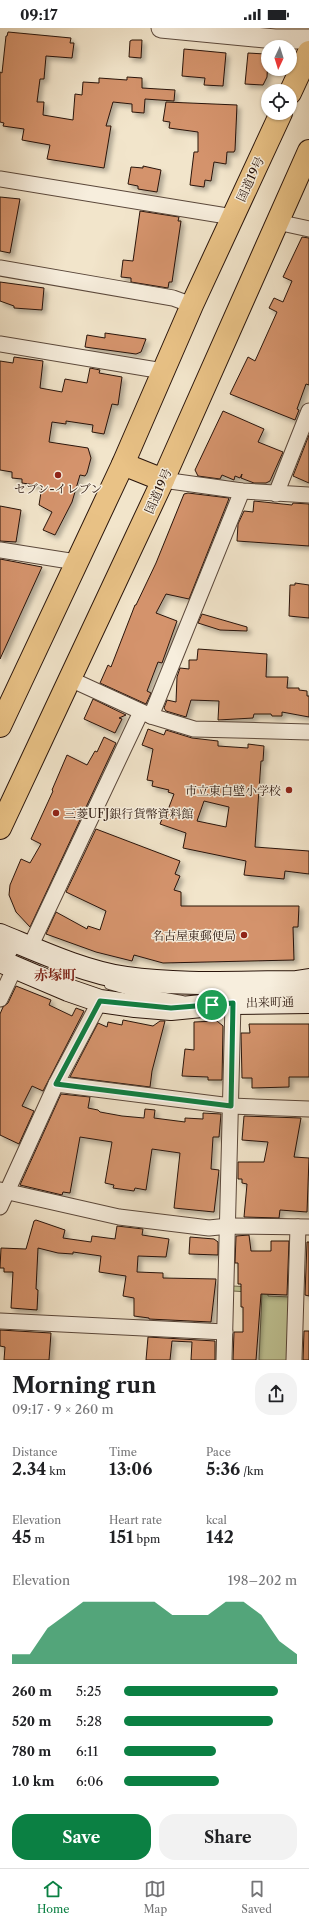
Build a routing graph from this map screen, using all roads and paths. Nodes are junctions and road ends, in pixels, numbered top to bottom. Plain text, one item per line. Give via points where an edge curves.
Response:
1 (161, 28) edge
2 (309, 39) edge
3 (309, 52) edge
4 (294, 84) edge
5 (278, 120) edge
6 (309, 151) edge
7 (0, 179) edge
8 (233, 217) junction
9 (277, 222) junction
10 (309, 229) edge
11 (0, 268) edge
12 (192, 305) junction
13 (0, 344) edge
14 (163, 371) junction
15 (309, 411) edge
16 (123, 464) junction
17 (163, 480) junction
18 (242, 491) junction
19 (276, 494) junction
20 (309, 495) edge
21 (0, 550) edge
22 (76, 562) junction
23 (70, 679) junction
24 (146, 714) junction
25 (0, 726) edge
26 (309, 732) edge
27 (0, 828) edge
28 (0, 935) edge
29 (0, 947) edge
30 (16, 957) edge
31 (50, 965) dead end
32 (78, 975) dead end
33 (305, 982) edge
34 (99, 991) junction
35 (0, 999) edge
36 (309, 1002) edge
37 (222, 1004) junction
38 (56, 1084) junction
39 (231, 1106) junction
40 (309, 1109) edge
41 (3, 1191) edge
42 (0, 1207) edge
43 (229, 1226) junction
44 (304, 1227) edge
45 (0, 1320) edge
46 (225, 1332) junction
47 (224, 1360) edge
48 (294, 1360) edge

1 - 2 street via 275,39
3 - 4 highway
5 - 8 highway, 国道19号
6 - 9 highway, 国道19号
7 - 8 street
8 - 12 highway, 国道19号
9 - 10 street
9 - 17 highway, 国道19号
11 - 12 street via 173,298
12 - 14 highway, 国道19号
13 - 14 street
14 - 16 highway, 国道19号
15 - 19 street
16 - 17 highway
16 - 22 highway, 国道19号
17 - 18 street
17 - 23 highway, 国道19号
18 - 19 street
18 - 24 street
19 - 20 street
21 - 22 street
22 - 25 highway, 国道19号
23 - 24 street
23 - 27 highway, 国道19号
24 - 26 street via 194,729
24 - 30 street
28 - 30 main road, 出来町通
29 - 30 lane
30 - 33 main road, 出来町通 via 126,978 181,982
30 - 34 main road, 出来町通 via 68,990
30 - 35 street
31 - 32 lane
34 - 37 main road, 出来町通 via 171,1008
34 - 38 street
36 - 37 main road, 出来町通
37 - 39 street
38 - 39 street
38 - 41 street
39 - 40 street
39 - 43 street
41 - 42 street
41 - 43 street via 119,1217 209,1228
43 - 44 street
43 - 46 street
44 - 48 street
45 - 46 street
46 - 47 street

